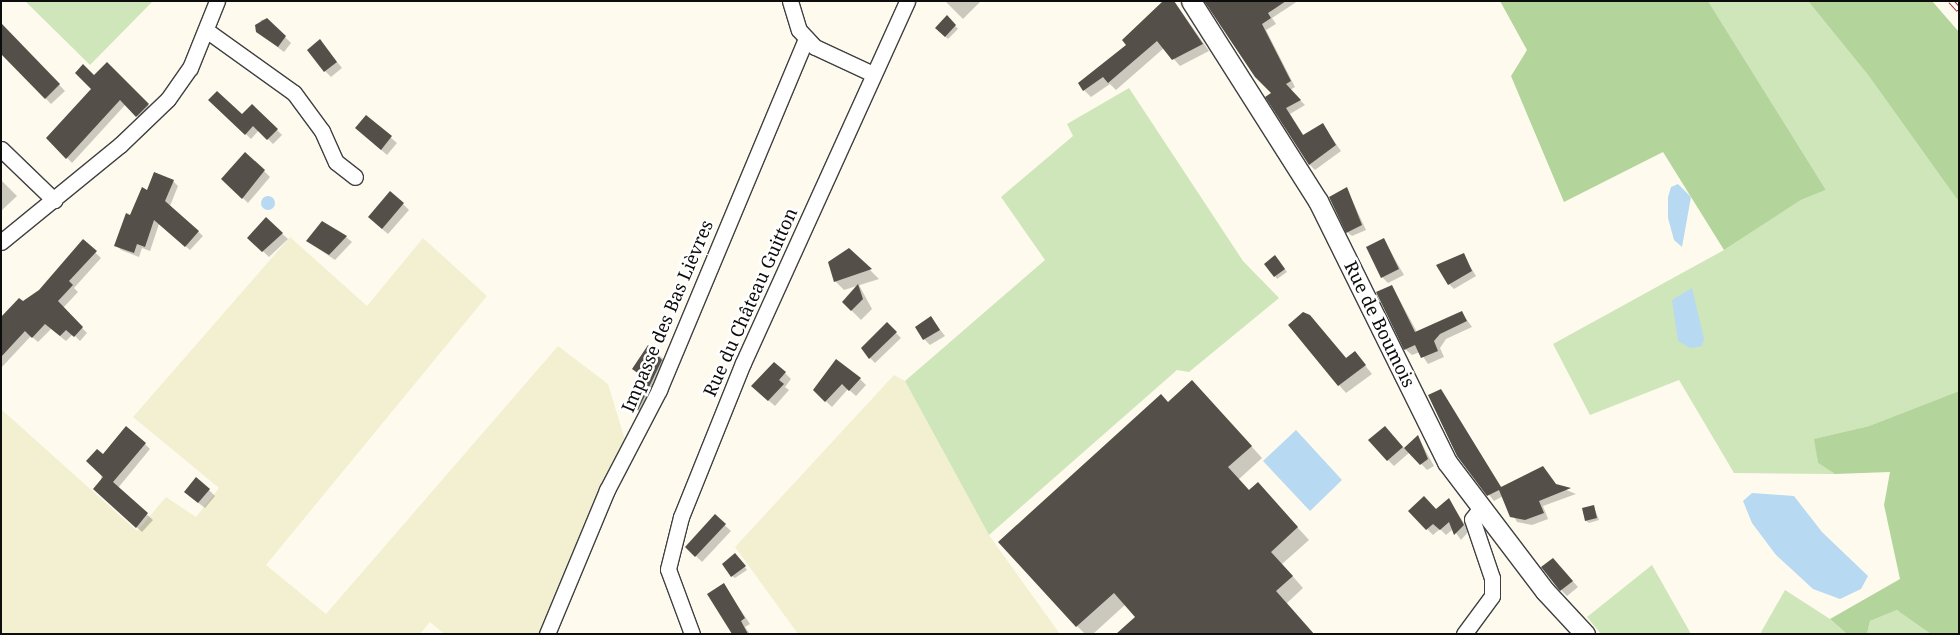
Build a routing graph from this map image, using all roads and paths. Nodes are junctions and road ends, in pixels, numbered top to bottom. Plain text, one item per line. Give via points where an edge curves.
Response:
1 (217, 1) edge
2 (790, 1) edge
3 (908, 1) edge
4 (1191, 1) edge
5 (206, 30) junction
6 (806, 39) junction
7 (873, 74) junction
8 (1, 138) edge
9 (1, 149) edge
10 (14, 160) junction
11 (355, 177) dead end
12 (54, 200) junction
13 (1, 242) edge
14 (1480, 508) junction
15 (685, 631) edge
16 (547, 634) edge
17 (1464, 634) edge
18 (1585, 634) edge

1 - 5 street
2 - 6 street
3 - 7 street, Rue du Château Guitton
4 - 14 street, Rue de Boumois via 1318,201 1447,462
5 - 11 street via 294,93 322,131 336,162
5 - 12 street via 190,68 168,98
6 - 7 street
6 - 16 street, Impasse des Bas Lièvres via 659,390 607,490
7 - 15 street, Rue du Château Guitton via 743,363 670,548 668,569
8 - 10 street
9 - 10 street
10 - 12 street
12 - 13 street
14 - 17 street via 1472,519 1492,578 1492,596
14 - 18 street, Rue de Boumois

